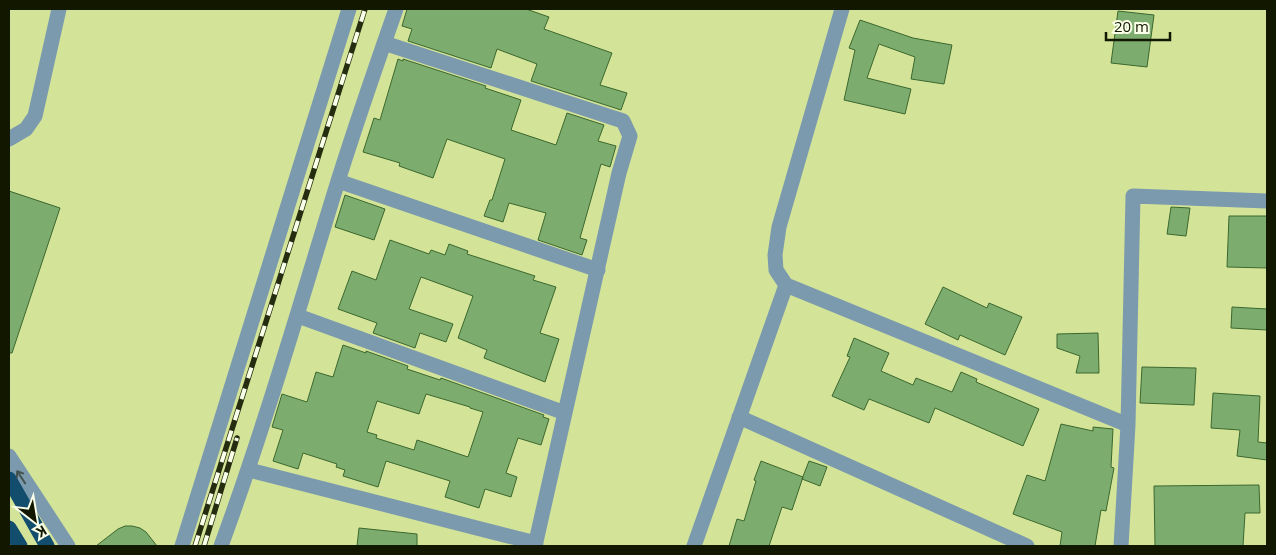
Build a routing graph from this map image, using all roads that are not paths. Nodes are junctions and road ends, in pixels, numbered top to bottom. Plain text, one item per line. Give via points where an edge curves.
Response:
1 (59, 9) edge
2 (349, 9) edge
3 (396, 9) edge
4 (842, 9) edge
5 (384, 42) junction
6 (9, 139) edge
7 (338, 181) junction
8 (1267, 201) edge
9 (598, 270) junction
10 (786, 285) junction
11 (298, 316) junction
12 (565, 413) junction
13 (739, 416) junction
14 (1128, 425) junction
15 (9, 456) edge
16 (249, 470) junction
17 (9, 480) edge
18 (9, 528) edge
19 (535, 545) edge
20 (20, 546) edge
21 (47, 546) edge
22 (68, 546) edge
23 (182, 546) edge
24 (221, 546) edge
25 (694, 546) edge
26 (1027, 546) edge
27 (1121, 546) edge

1 - 6 street via 35,116 26,129
2 - 23 street
3 - 5 street
4 - 10 street via 779,227 776,270
5 - 7 street
5 - 9 street via 623,121 630,136
7 - 9 street
7 - 11 street
8 - 14 street via 1133,196
9 - 12 street
10 - 13 street
10 - 14 street
11 - 12 street
11 - 16 street
12 - 19 street
13 - 25 street
13 - 26 street
14 - 27 street
22 -> 15 street
16 - 19 street
16 - 24 street
17 - 21 highway
18 - 20 highway

